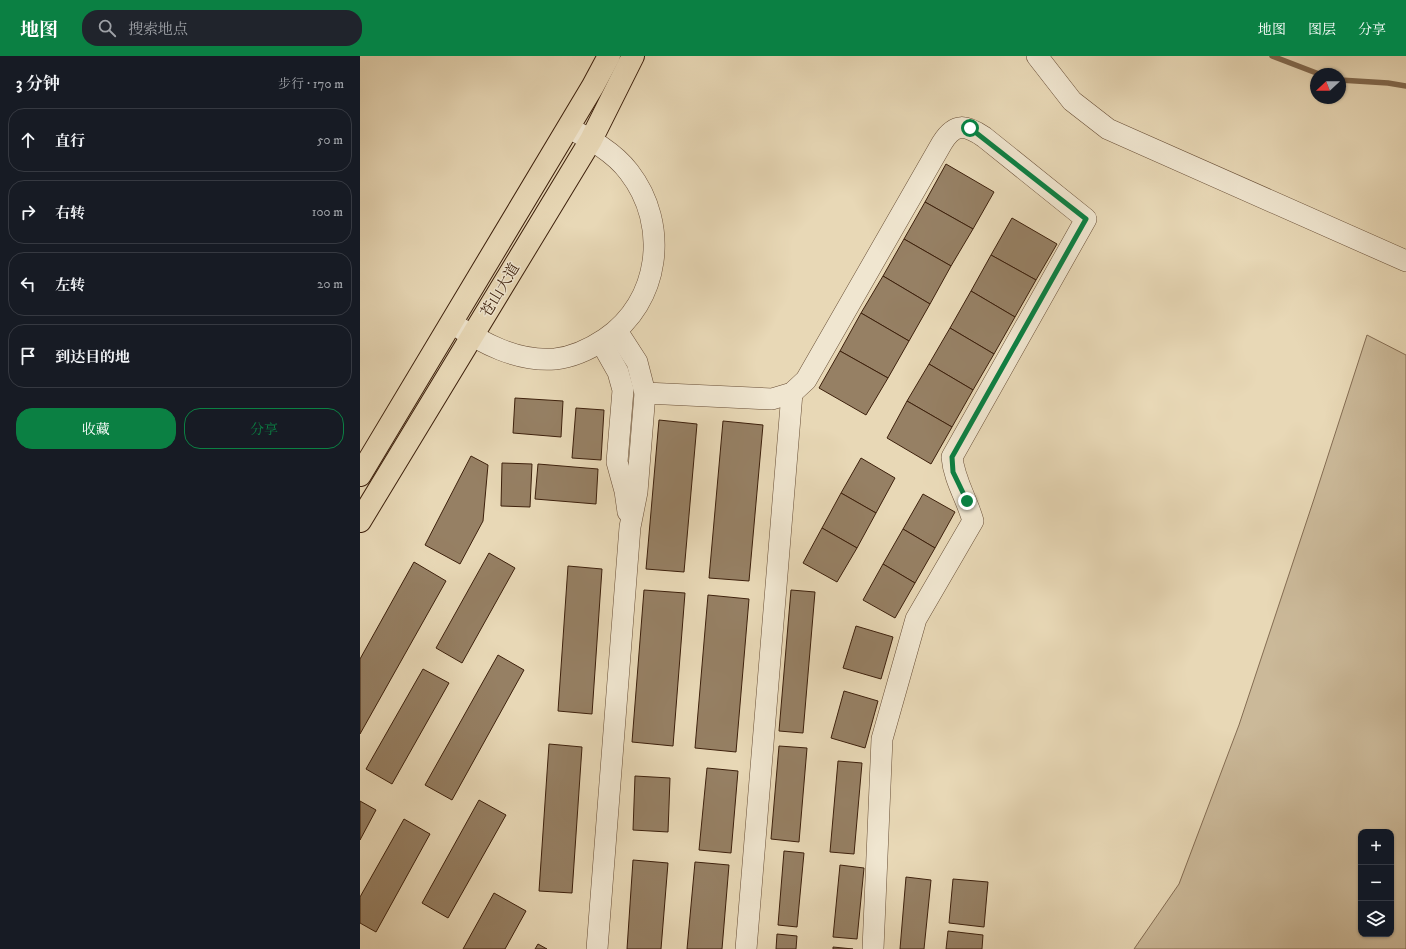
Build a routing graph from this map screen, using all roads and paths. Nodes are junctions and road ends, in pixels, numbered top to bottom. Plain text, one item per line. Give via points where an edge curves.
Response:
1 (609, 56) edge
2 (633, 56) edge
3 (1037, 56) edge
4 (569, 128) junction
5 (591, 140) junction
6 (1406, 261) edge
7 (452, 322) junction
8 (472, 336) junction
9 (609, 336) junction
10 (645, 393) junction
11 (792, 393) junction
12 (360, 475) edge
13 (360, 521) edge
14 (630, 527) junction
15 (597, 949) edge
16 (746, 949) edge
17 (874, 949) edge

1 - 4 main road, 苍山大道
2 - 5 main road, 苍山大道
3 - 6 street via 1072,101 1108,129
4 - 5 street
4 - 7 main road, 苍山大道
5 - 8 main road, 苍山大道
5 - 9 street via 629,171 646,203 655,240 652,274 643,297 633,314
7 - 8 street
7 - 12 main road, 苍山大道
8 - 9 street via 505,351 538,359 555,359 571,356
8 - 13 main road, 苍山大道
9 - 10 street via 637,362
9 - 14 street via 623,390 617,462 625,491
10 - 11 street via 772,399
10 - 14 street via 637,492
11 - 16 street
11 - 17 street via 806,380 942,143 954,130 970,128 984,137 1086,219 952,457 953,472 967,501 973,521 916,619 882,740
14 - 15 street

